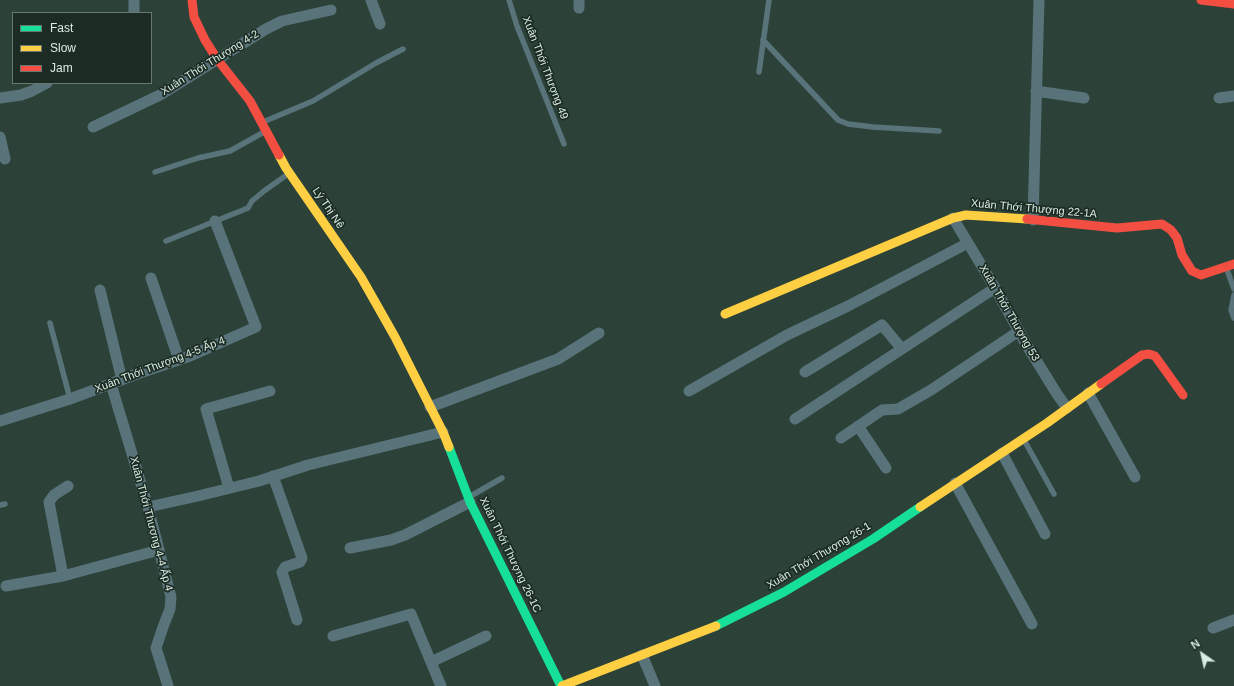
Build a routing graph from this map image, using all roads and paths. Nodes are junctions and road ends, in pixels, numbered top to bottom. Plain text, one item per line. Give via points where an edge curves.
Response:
1 (134, 0) edge
2 (192, 0) edge
3 (371, 0) edge
4 (509, 0) edge
5 (769, 0) edge
6 (1039, 0) edge
7 (1206, 0) edge
8 (1234, 4) edge
9 (331, 10) dead end
10 (134, 12) edge
11 (380, 24) dead end
12 (764, 40) junction
13 (403, 49) dead end
14 (217, 59) junction
15 (759, 72) dead end
16 (45, 84) edge
17 (1036, 91) junction
18 (1234, 96) edge
19 (0, 98) edge
20 (1084, 98) dead end
21 (1219, 98) dead end
22 (93, 127) dead end
23 (264, 127) junction
24 (939, 131) dead end
25 (0, 137) edge
26 (564, 144) dead end
27 (6, 159) dead end
28 (155, 172) dead end
29 (290, 173) junction
30 (953, 218) junction
31 (1033, 220) junction
32 (215, 221) junction
33 (166, 241) dead end
34 (968, 243) junction
35 (1230, 265) edge
36 (151, 278) dead end
37 (995, 288) junction
38 (1234, 289) edge
39 (100, 290) dead end
40 (1234, 295) edge
41 (725, 314) dead end
42 (1234, 318) edge
43 (50, 323) dead end
44 (1019, 331) junction
45 (599, 333) dead end
46 (902, 349) junction
47 (179, 360) junction
48 (805, 372) dead end
49 (122, 380) junction
50 (111, 384) junction
51 (270, 391) dead end
52 (689, 392) dead end
53 (1088, 392) junction
54 (1183, 395) dead end
55 (70, 399) junction
56 (430, 407) junction
57 (1067, 408) junction
58 (795, 419) dead end
59 (0, 421) edge
60 (858, 426) junction
61 (443, 432) junction
62 (841, 438) dead end
63 (1023, 438) junction
64 (1002, 453) junction
65 (886, 468) dead end
66 (273, 476) junction
67 (1135, 477) dead end
68 (502, 478) dead end
69 (955, 483) junction
70 (68, 486) dead end
71 (229, 488) junction
72 (1054, 494) dead end
73 (469, 500) junction
74 (148, 507) junction
75 (1045, 534) dead end
76 (350, 548) dead end
77 (159, 550) junction
78 (63, 576) junction
79 (6, 586) dead end
80 (297, 620) dead end
81 (1234, 620) edge
82 (1032, 624) dead end
83 (1213, 628) dead end
84 (334, 636) dead end
85 (486, 636) dead end
86 (642, 656) junction
87 (431, 662) junction
88 (168, 686) edge
89 (441, 686) edge
90 (562, 686) edge
91 (655, 686) edge

1 - 10 street
2 - 14 street, Lý Thị Nê via 194,17 204,40
3 - 11 street
4 - 26 lane, Xuân Thới Thượng 49
5 - 12 lane
6 - 17 street
7 - 8 street
9 - 14 street, Xuân Thới Thượng 4-2 via 282,21
12 - 15 lane
12 - 24 lane via 838,120 873,127
13 - 23 lane
14 - 22 street, Xuân Thới Thượng 4-2 via 160,95
14 - 23 street, Lý Thị Nê via 250,101
16 - 19 street via 21,95
17 - 20 street
17 - 31 street
18 - 21 street
23 - 28 lane via 230,151
23 - 29 street, Lý Thị Nê
25 - 27 street
29 - 32 lane via 252,201 248,208
29 - 56 street, Lý Thị Nê via 361,277
30 - 31 street, Xuân Thới Thượng 22-1A via 966,215
30 - 34 street, Xuân Thới Thượng 53
30 - 41 street, Xuân Thới Thượng 22-1A
31 - 35 street, Xuân Thới Thượng 22-1A via 1117,228 1162,224 1177,238 1182,255 1192,271 1201,275
32 - 33 lane
32 - 47 street, Xuân Thới Thượng 4-5 Ấp 4 via 256,327
34 - 37 street, Xuân Thới Thượng 53
34 - 52 street via 787,335
35 - 38 lane
36 - 47 street
37 - 44 street, Xuân Thới Thượng 53
37 - 46 street
39 - 49 street
40 - 42 lane via 1230,310
43 - 55 lane
44 - 57 street, Xuân Thới Thượng 53
44 - 60 street via 931,390 898,409 882,410
45 - 56 street via 558,359
46 - 48 street via 882,324
46 - 58 street
47 - 49 street, Xuân Thới Thượng 4-5 Ấp 4
49 - 50 street, Xuân Thới Thượng 4-5 Ấp 4
50 - 55 street, Xuân Thới Thượng 4-5 Ấp 4
50 - 74 street, Xuân Thới Thượng 4-4 Ấp 4
51 - 71 street via 206,409
53 - 54 street, Xuân Thới Thượng 26-1 via 1142,355 1149,354 1155,356
53 - 57 street, Xuân Thới Thượng 26-1
53 - 67 street
55 - 59 street, Xuân Thới Thượng 4-5 Ấp 4
56 - 61 street, Lý Thị Nê
57 - 63 street, Xuân Thới Thượng 26-1
60 - 62 street
60 - 65 street
61 - 66 street
61 - 73 street, Xuân Thới Thượng 26-1C
63 - 64 street, Xuân Thới Thượng 26-1
63 - 72 lane
64 - 69 street, Xuân Thới Thượng 26-1
64 - 75 street
66 - 71 street
66 - 80 street via 302,558 300,562 285,567 282,572
68 - 73 lane
69 - 82 street
69 - 86 street, Xuân Thới Thượng 26-1 via 872,539 784,592 718,625
70 - 78 street via 49,502
71 - 74 street
73 - 76 street via 405,535
73 - 90 street, Xuân Thới Thượng 26-1C
74 - 77 street, Xuân Thới Thượng 4-4 Ấp 4
77 - 78 street
77 - 88 street, Xuân Thới Thượng 4-4 Ấp 4 via 171,597 170,609 156,648
78 - 79 street
81 - 83 street
84 - 87 street via 411,614
85 - 87 street
86 - 90 street, Xuân Thới Thượng 26-1
86 - 91 street
87 - 89 street

